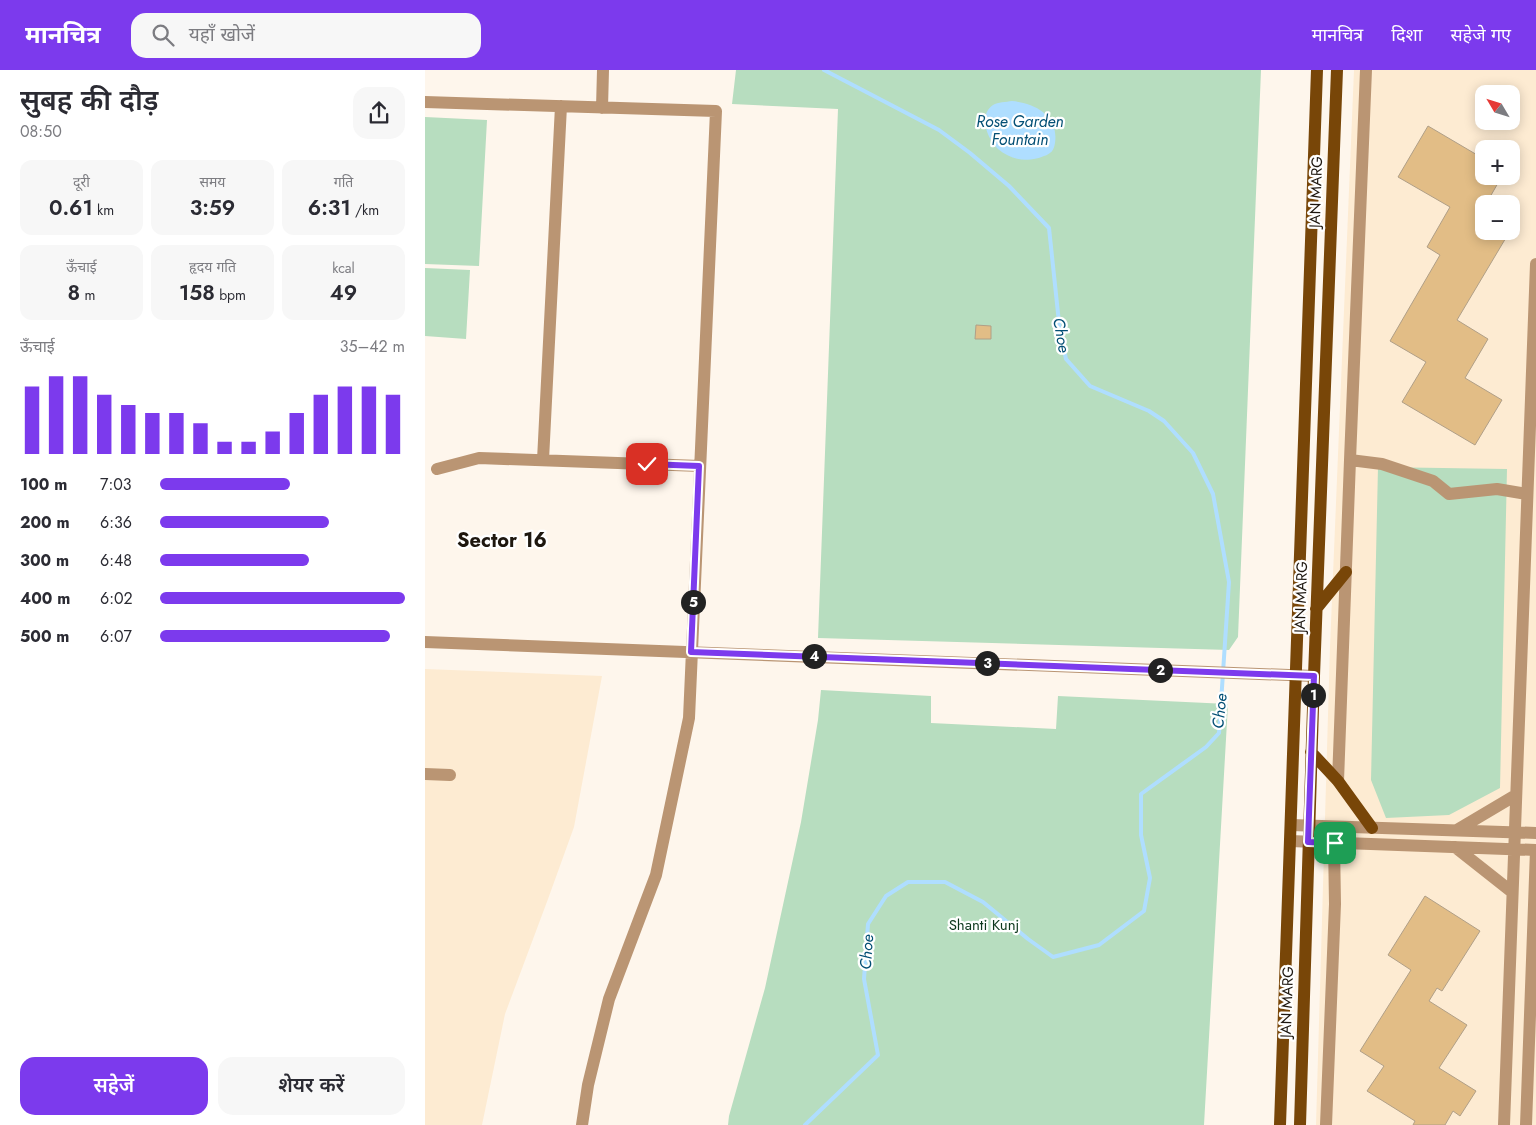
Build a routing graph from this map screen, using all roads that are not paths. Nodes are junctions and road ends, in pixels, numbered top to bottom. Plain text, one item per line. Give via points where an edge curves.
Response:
1 (603, 70) edge
2 (1317, 70) edge
3 (1337, 70) edge
4 (1366, 70) edge
5 (425, 102) edge
6 (561, 106) junction
7 (602, 108) junction
8 (1536, 264) edge
9 (1534, 367) edge
10 (543, 460) junction
11 (1349, 460) junction
12 (699, 466) junction
13 (437, 469) dead end
14 (1532, 478) edge
15 (1527, 494) junction
16 (1345, 572) junction
17 (1316, 609) junction
18 (425, 642) edge
19 (691, 652) junction
20 (1296, 675) junction
21 (1314, 676) junction
22 (1311, 752) junction
23 (425, 774) edge
24 (450, 775) dead end
25 (1338, 781) junction
26 (1516, 795) junction
27 (1291, 825) junction
28 (1309, 826) junction
29 (1372, 828) junction
30 (1457, 830) junction
31 (1515, 832) junction
32 (1536, 833) edge
33 (1290, 841) junction
34 (1308, 842) junction
35 (1335, 843) junction
36 (1455, 847) junction
37 (1514, 850) junction
38 (1536, 850) edge
39 (1512, 892) junction
40 (1534, 959) edge
41 (1508, 1003) junction
42 (1533, 1003) edge
43 (1508, 1023) junction
44 (1533, 1024) edge
45 (582, 1125) edge
46 (1280, 1125) edge
47 (1300, 1125) edge
48 (1326, 1125) edge
49 (1504, 1125) edge
50 (1526, 1125) edge

1 - 7 street
2 - 20 main road, JAN MARG
3 - 17 main road, JAN MARG
4 - 11 street
5 - 6 street
6 - 7 street
6 - 10 street
7 - 12 street via 716,111
8 - 9 street
9 - 14 street
10 - 12 street
10 - 13 street via 479,458
11 - 15 street via 1382,464 1433,481 1449,494 1497,489
11 - 16 street
12 - 19 street
14 - 15 street
15 - 26 street
16 - 17 main road
16 - 25 street
17 - 21 main road, JAN MARG
18 - 19 street
19 - 20 street
19 - 45 street via 689,718 656,875 609,999 588,1085
20 - 21 street
20 - 27 main road, JAN MARG
21 - 22 main road, JAN MARG
22 - 25 main road
22 - 28 main road, JAN MARG
23 - 24 street
25 - 29 main road
26 - 30 street
26 - 31 street
27 - 28 street
27 - 33 main road, JAN MARG
28 - 29 street
28 - 34 main road, JAN MARG
29 - 30 street
30 - 31 street
31 - 32 street
31 - 37 street
33 - 34 street
33 - 46 main road, JAN MARG
34 - 35 street
34 - 47 main road, JAN MARG
35 - 36 street
35 - 48 street
36 - 37 street
36 - 39 street
37 - 38 street
37 - 39 street
38 - 40 street
39 - 41 street
40 - 42 street
41 - 42 street
41 - 43 street
42 - 44 street
43 - 44 street
43 - 49 street
44 - 50 street

